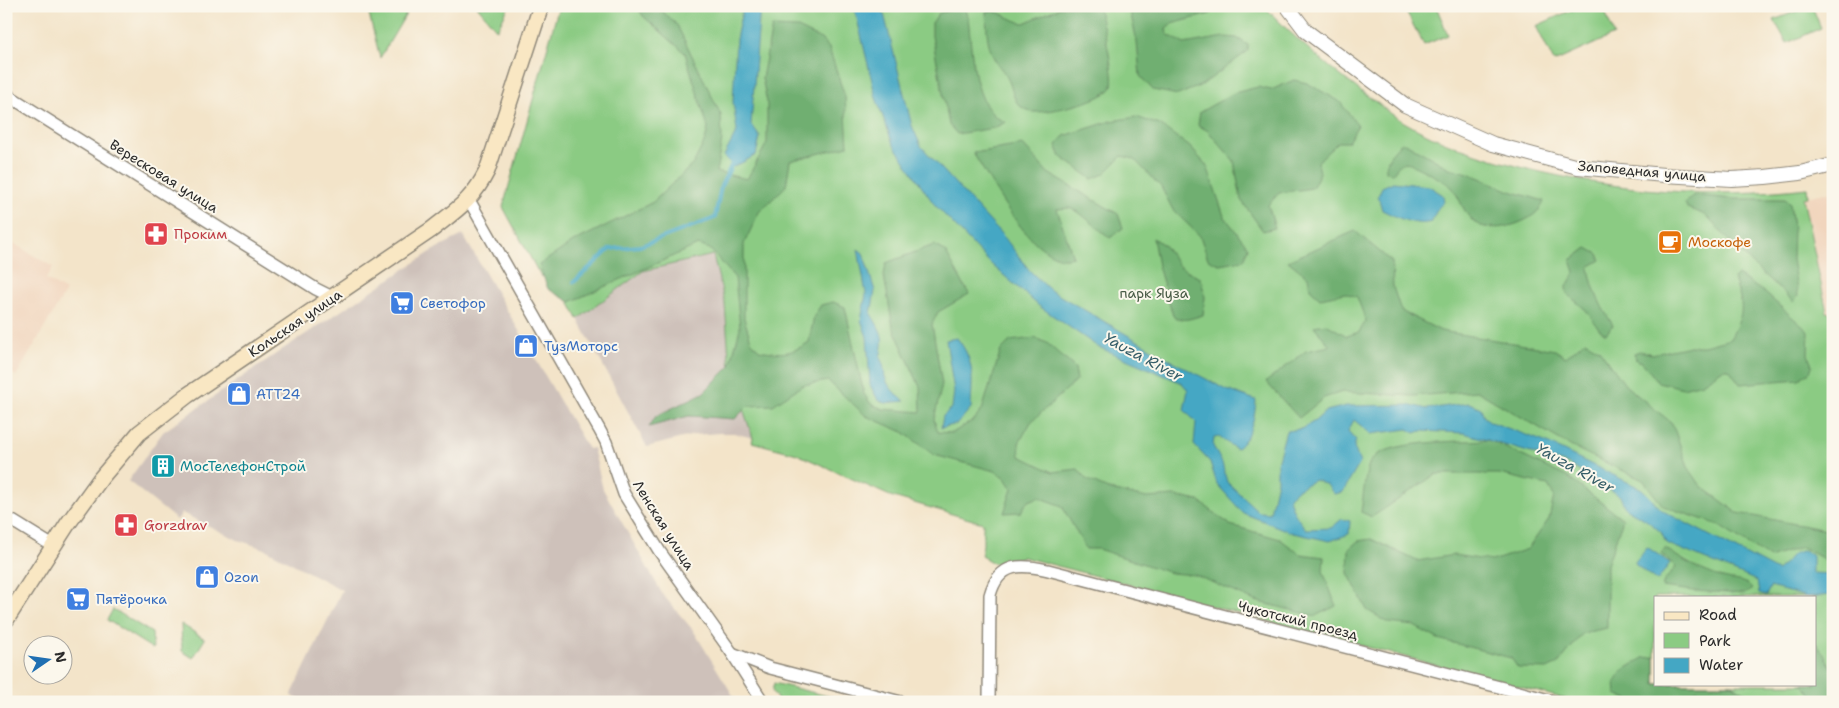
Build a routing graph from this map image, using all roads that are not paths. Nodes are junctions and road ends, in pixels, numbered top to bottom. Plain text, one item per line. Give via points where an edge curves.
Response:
1 (541, 6) edge
2 (1287, 6) edge
3 (6, 94) edge
4 (1833, 165) edge
5 (469, 200) junction
6 (332, 298) junction
7 (6, 517) edge
8 (53, 546) junction
9 (6, 620) edge
10 (732, 653) junction
11 (763, 702) edge
12 (901, 702) edge
13 (990, 702) edge
14 (1557, 702) edge

1 - 5 main road, Кольская улица via 486,171
2 - 4 street, Заповедная улица via 1306,31 1405,105 1494,144 1578,167 1732,179 1800,173
3 - 6 street, Вересковая улица
5 - 6 main road, Кольская улица
5 - 10 street, Ленская улица via 606,442 624,494 660,552
6 - 8 main road, Кольская улица via 139,432 101,478
7 - 8 street
8 - 9 main road, Кольская улица
10 - 11 street, Ленская улица
10 - 12 street via 770,668
13 - 14 street, Чукотский проезд via 990,595 1000,574 1021,566

